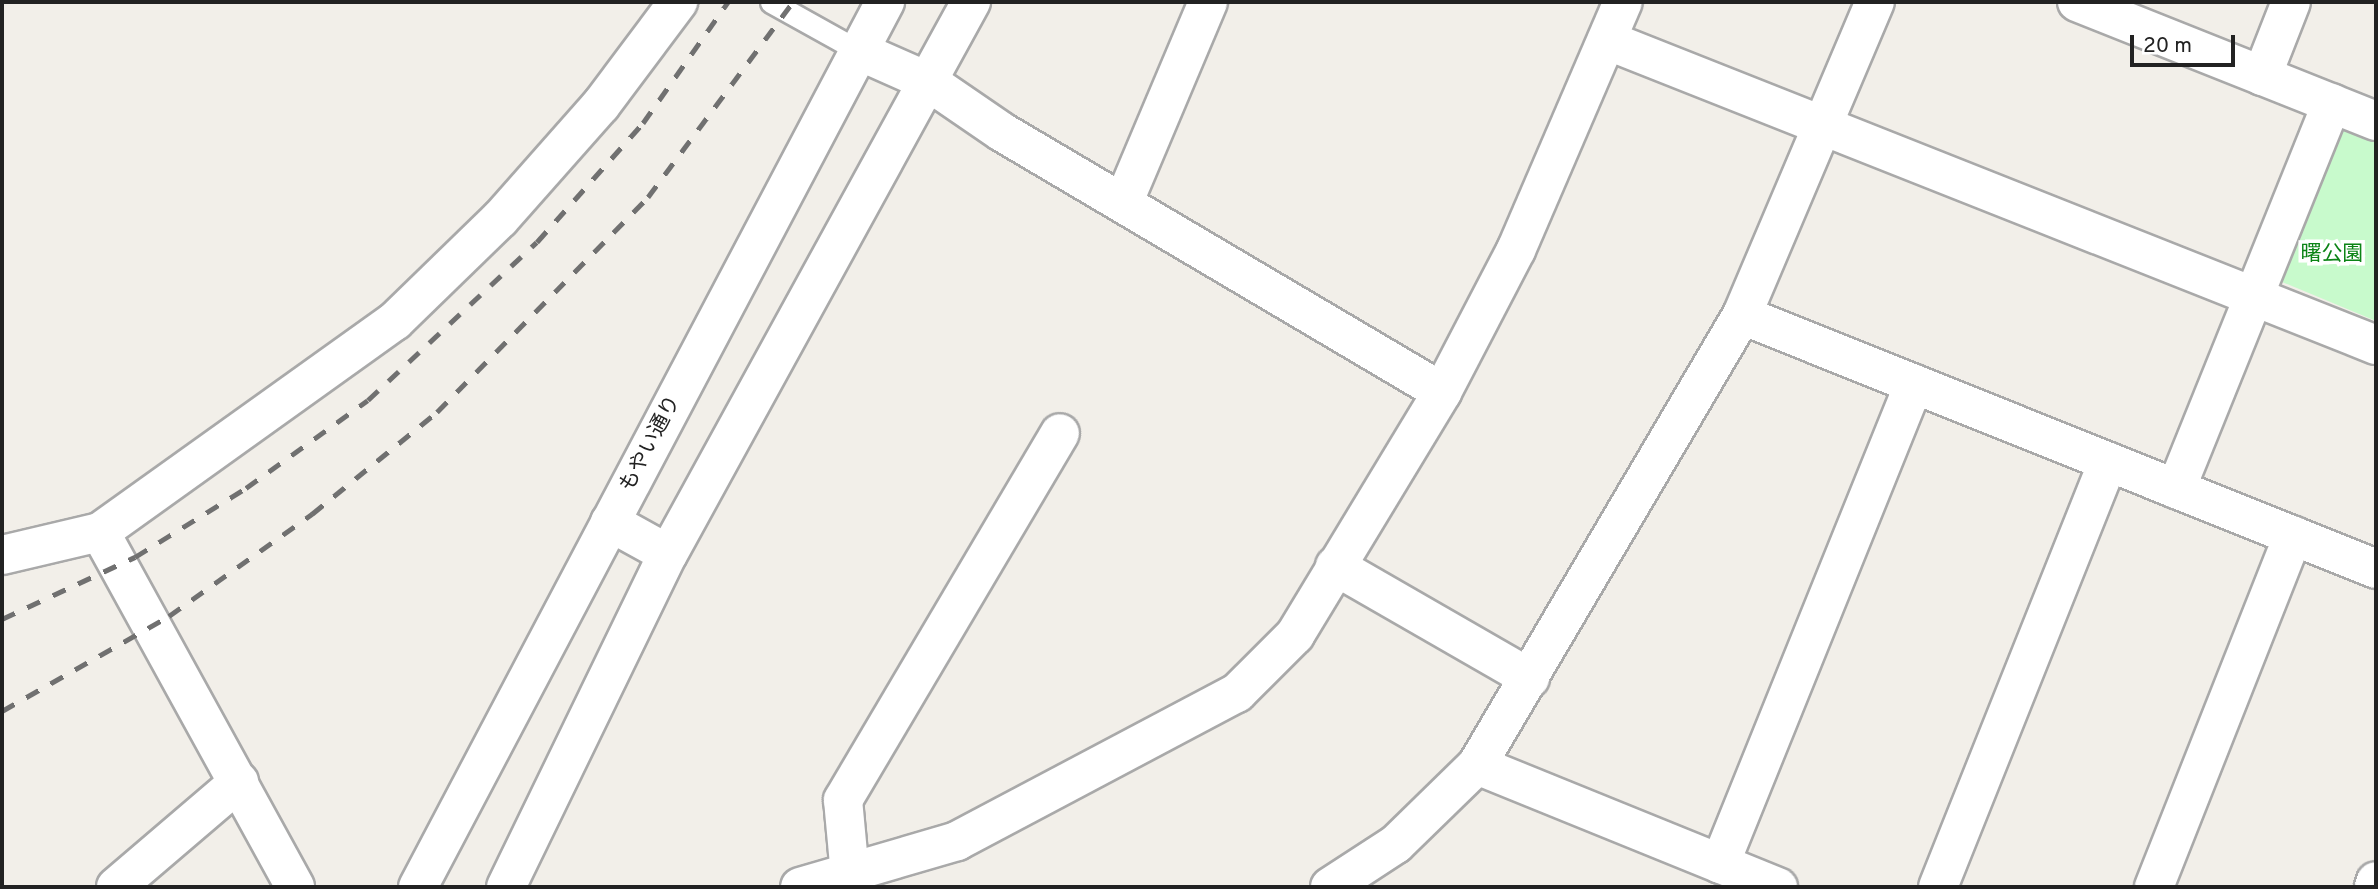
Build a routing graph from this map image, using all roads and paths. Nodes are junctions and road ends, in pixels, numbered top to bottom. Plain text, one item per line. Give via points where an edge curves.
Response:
1 (678, 2) edge
2 (771, 2) edge
3 (885, 2) edge
4 (971, 2) edge
5 (1208, 2) edge
6 (1622, 2) edge
7 (1875, 2) edge
8 (2080, 2) edge
9 (2291, 2) edge
10 (1609, 41) junction
11 (859, 51) junction
12 (2262, 76) junction
13 (929, 82) junction
14 (2332, 103) junction
15 (2376, 121) edge
16 (1827, 127) junction
17 (1124, 201) junction
18 (2254, 297) junction
19 (1742, 315) junction
20 (2376, 345) edge
21 (1914, 384) junction
22 (1442, 391) junction
23 (1060, 433) dead end
24 (2108, 462) junction
25 (2176, 489) junction
26 (610, 522) junction
27 (100, 532) junction
28 (2293, 536) junction
29 (668, 554) junction
30 (2, 555) edge
31 (1335, 566) junction
32 (2376, 569) edge
33 (1530, 678) junction
34 (1477, 765) junction
35 (239, 782) junction
36 (1720, 864) junction
37 (850, 875) junction
38 (2376, 881) edge
39 (116, 887) edge
40 (295, 887) edge
41 (418, 887) edge
42 (506, 887) edge
43 (800, 887) edge
44 (1330, 887) edge
45 (1778, 887) edge
46 (1938, 887) edge
47 (2154, 887) edge
48 (2374, 887) edge

1 - 27 street via 657,38 592,116 500,219 395,321
2 - 11 lane
3 - 11 street, もやい通り
4 - 13 street
5 - 17 street
6 - 10 street
7 - 16 street
8 - 12 street
9 - 12 street
10 - 16 street
10 - 22 street via 1516,250
11 - 13 street
11 - 26 street, もやい通り
12 - 14 street
13 - 17 street
13 - 29 street
14 - 15 street
14 - 18 street
16 - 18 street
16 - 19 street
17 - 22 street
18 - 20 street
18 - 25 street
19 - 21 street
19 - 33 street
21 - 24 street
21 - 36 street
22 - 31 street
23 - 37 street via 843,800
24 - 25 street
24 - 46 street
25 - 28 street
26 - 29 street
26 - 41 street, もやい通り
27 - 30 street
27 - 35 street via 179,685
28 - 32 street
28 - 47 street
29 - 42 street
31 - 33 street
31 - 37 street via 1295,635 1237,693 957,841
33 - 34 street
34 - 36 street
34 - 44 street via 1396,844
35 - 39 street
35 - 40 street
36 - 45 street
37 - 43 street
38 - 48 street

